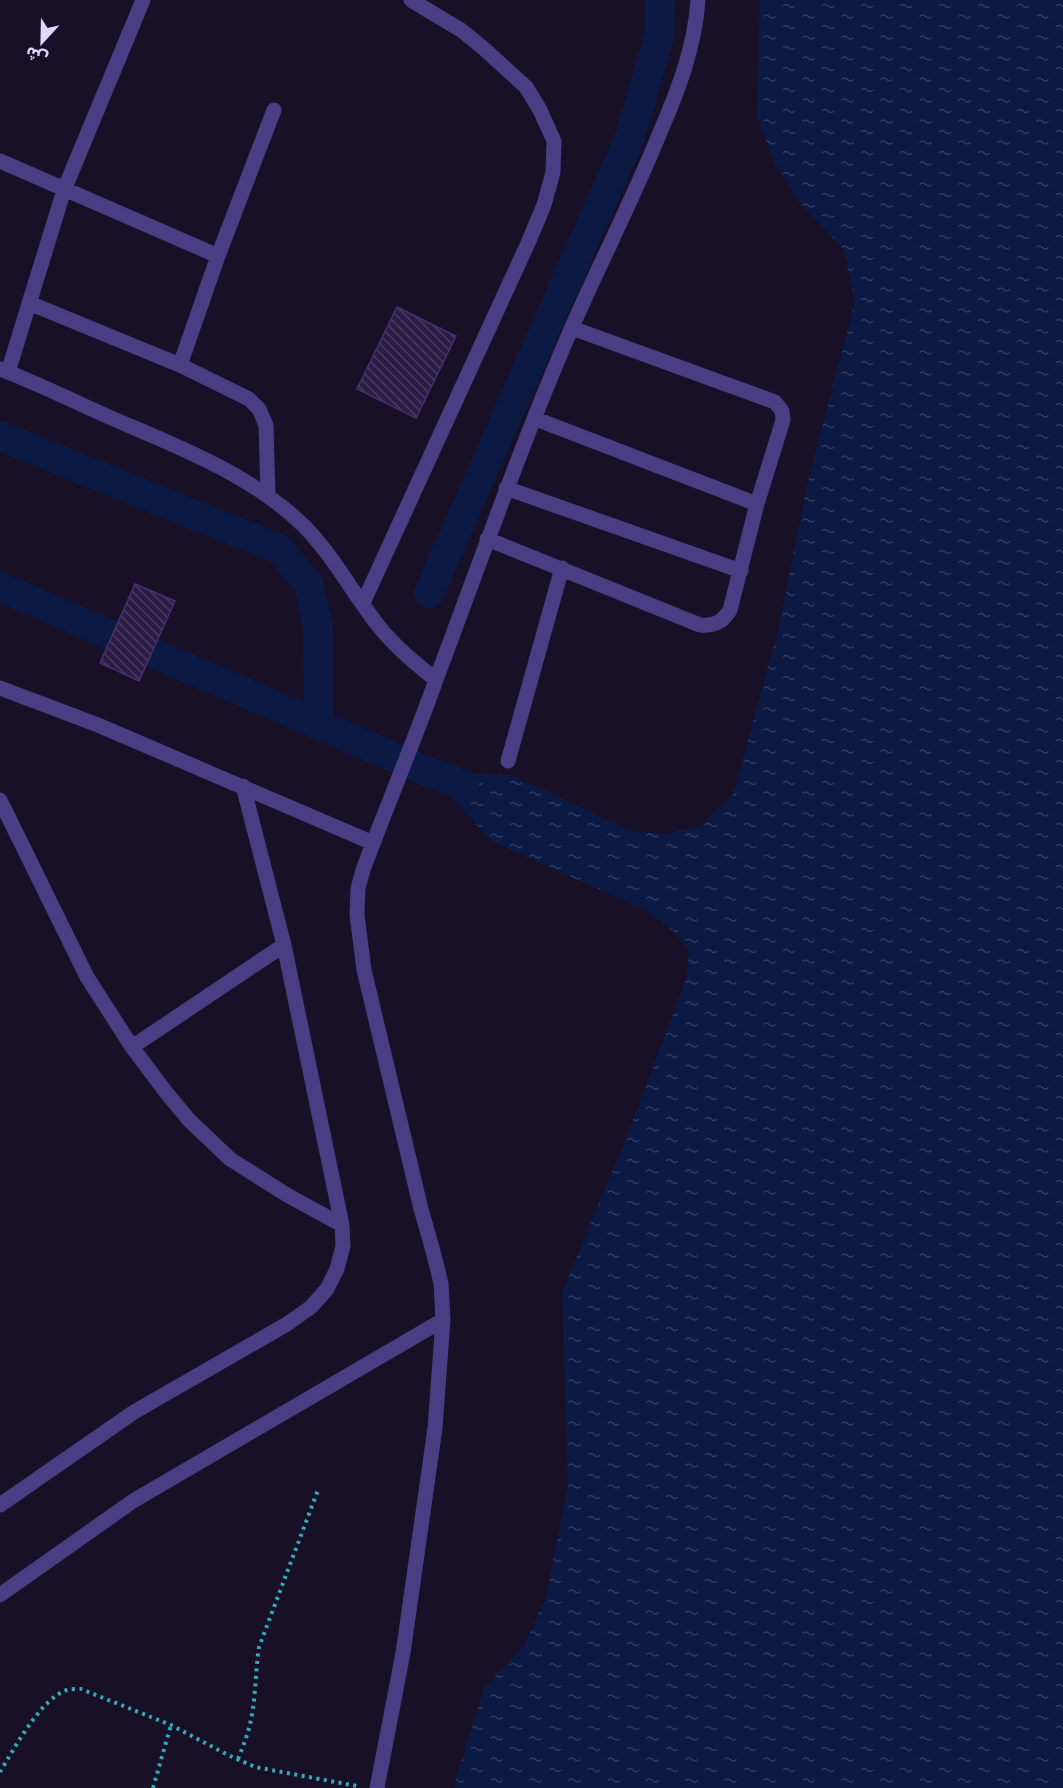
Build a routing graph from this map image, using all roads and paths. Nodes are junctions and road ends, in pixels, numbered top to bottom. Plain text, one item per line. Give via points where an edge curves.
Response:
1 (143, 0) edge
2 (411, 0) edge
3 (698, 0) edge
4 (274, 110) dead end
5 (0, 161) edge
6 (64, 190) junction
7 (218, 256) junction
8 (29, 303) junction
9 (572, 328) junction
10 (180, 365) junction
11 (4, 371) edge
12 (536, 419) junction
13 (506, 488) junction
14 (268, 495) junction
15 (757, 504) junction
16 (487, 539) junction
17 (562, 568) junction
18 (741, 571) junction
19 (363, 603) junction
20 (436, 680) junction
21 (0, 688) edge
22 (508, 761) dead end
23 (243, 786) junction
24 (0, 800) edge
25 (373, 843) junction
26 (284, 945) junction
27 (132, 1047) junction
28 (342, 1225) junction
29 (443, 1320) junction
30 (318, 1490) dead end
31 (0, 1505) edge
32 (0, 1596) edge
33 (171, 1725) junction
34 (238, 1759) junction
35 (0, 1772) edge
36 (153, 1788) edge
37 (367, 1788) edge
38 (376, 1788) edge

1 - 6 street
2 - 19 street via 461,30 526,87 554,141 553,172 528,243
3 - 9 street via 692,42 676,93 647,167
4 - 7 street
5 - 6 street
6 - 7 street
6 - 8 street
7 - 10 street
8 - 10 street
8 - 11 street
9 - 12 street
9 - 15 street via 775,402 783,420
10 - 14 street via 249,399 264,416
11 - 14 street via 190,452
12 - 13 street
12 - 15 street
13 - 16 street
13 - 18 street
14 - 19 street via 304,526
15 - 18 street
16 - 17 street
16 - 20 street
17 - 18 street via 699,626 711,626 726,617
17 - 22 street
19 - 20 street via 394,644
20 - 25 street
21 - 23 street
23 - 25 street
23 - 26 street
24 - 27 street via 87,977
25 - 29 street via 358,888 359,940 441,1283
26 - 27 street
26 - 28 street
27 - 28 street via 189,1120 230,1159
28 - 31 street via 343,1246 337,1269 327,1289 311,1306 287,1324 134,1412
29 - 32 street via 133,1501
29 - 38 street via 434,1440 403,1653
30 - 34 path via 260,1647 251,1720
33 - 34 path
33 - 35 path via 81,1689 67,1690 28,1726
33 - 36 path
34 - 37 path via 255,1767

